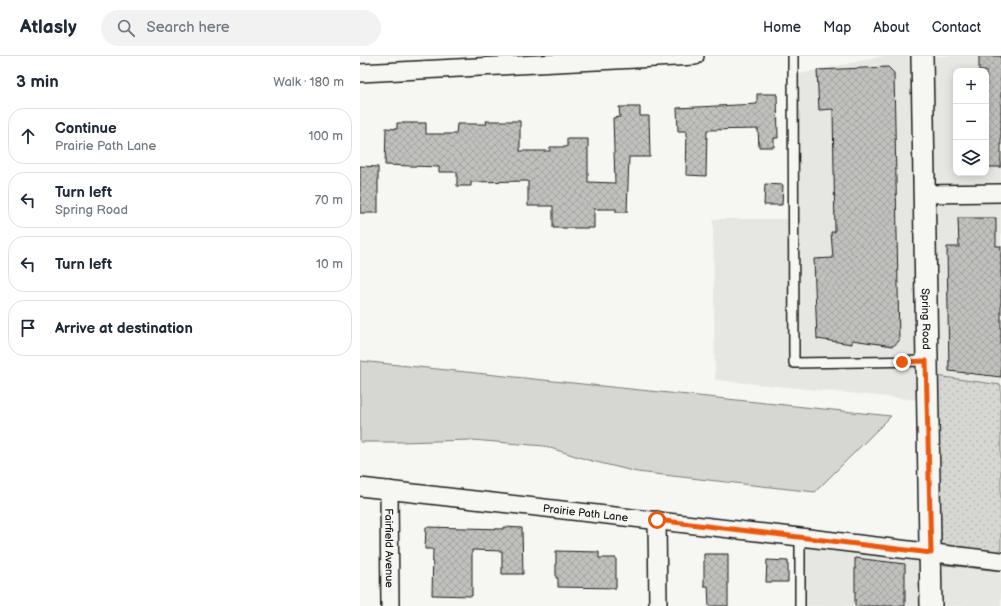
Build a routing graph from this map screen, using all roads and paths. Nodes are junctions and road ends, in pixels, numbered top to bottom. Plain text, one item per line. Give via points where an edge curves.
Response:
1 (695, 56) edge
2 (793, 56) edge
3 (922, 56) edge
4 (657, 57) edge
5 (389, 64) edge
6 (360, 73) edge
7 (1001, 193) edge
8 (924, 194) junction
9 (926, 361) junction
10 (360, 487) edge
11 (389, 490) junction
12 (657, 520) junction
13 (800, 537) junction
14 (931, 553) junction
15 (1001, 561) edge
16 (390, 606) edge
17 (658, 606) edge
18 (800, 606) edge
19 (931, 606) edge

1 - 4 street
2 - 9 lane via 794,363
3 - 8 street, Spring Road
4 - 5 street
5 - 6 street
7 - 8 street
8 - 9 street, Spring Road
9 - 14 street, Spring Road
10 - 11 street, Prairie Path Lane
11 - 12 street, Prairie Path Lane
11 - 16 street, Fairfield Avenue
12 - 13 street, Prairie Path Lane
12 - 17 street
13 - 14 street, Prairie Path Lane
13 - 18 lane
14 - 15 street, Prairie Path Lane
14 - 19 street, Spring Road

